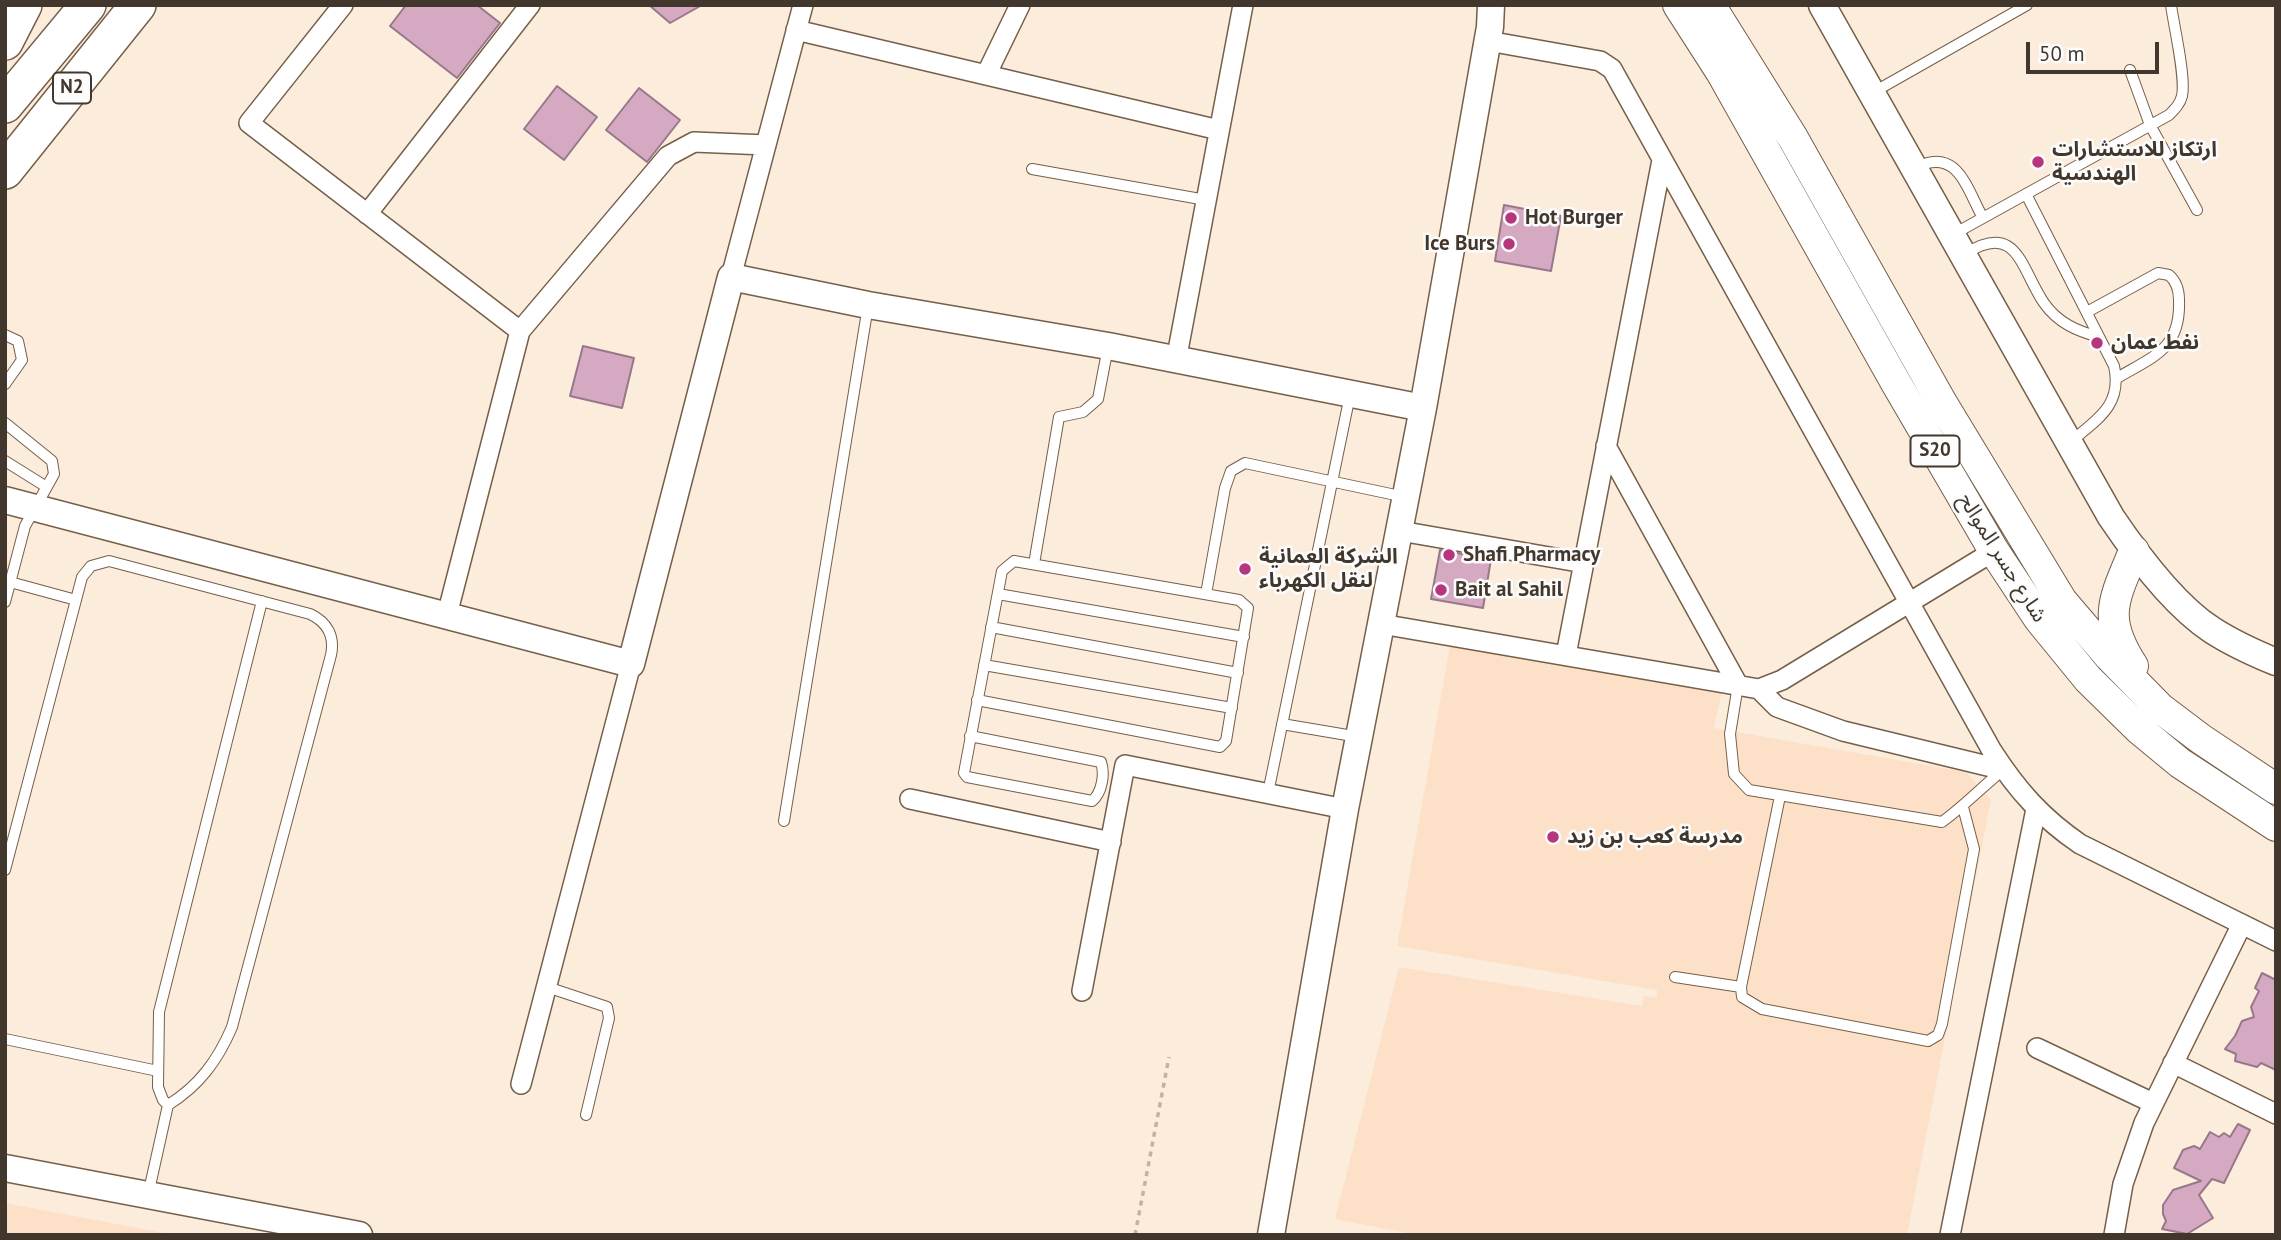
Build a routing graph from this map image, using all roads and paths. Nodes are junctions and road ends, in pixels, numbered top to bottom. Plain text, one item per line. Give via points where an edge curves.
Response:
1 (24, 5) edge
2 (88, 5) edge
3 (138, 5) edge
4 (343, 5) edge
5 (530, 5) edge
6 (803, 5) edge
7 (1020, 5) edge
8 (1242, 5) edge
9 (1678, 5) edge
10 (1710, 5) edge
11 (1822, 5) edge
12 (2027, 5) edge
13 (2171, 5) edge
14 (1492, 19) edge
15 (796, 30) junction
16 (5, 42) edge
17 (2130, 70) dead end
18 (986, 75) junction
19 (1871, 94) junction
20 (5, 105) edge
21 (2150, 125) junction
22 (1219, 130) junction
23 (766, 145) junction
24 (1662, 160) junction
25 (1914, 168) junction
26 (1032, 169) dead end
27 (5, 171) edge
28 (2026, 194) junction
29 (1206, 200) junction
30 (2197, 210) dead end
31 (367, 214) junction
32 (1983, 218) junction
33 (1958, 246) junction
34 (732, 277) junction
35 (868, 305) junction
36 (2087, 312) junction
37 (520, 331) junction
38 (5, 335) edge
39 (2099, 337) junction
40 (1108, 346) junction
41 (1176, 361) junction
42 (2117, 378) junction
43 (5, 384) edge
44 (1350, 394) junction
45 (1423, 408) junction
46 (5, 424) edge
47 (2069, 443) junction
48 (1606, 446) junction
49 (5, 461) edge
50 (1332, 482) junction
51 (40, 497) junction
52 (1406, 497) junction
53 (5, 500) edge
54 (1399, 531) junction
55 (1994, 551) junction
56 (2134, 551) junction
57 (1584, 563) junction
58 (1034, 564) junction
59 (10, 582) junction
60 (998, 594) junction
61 (1206, 594) junction
62 (76, 600) junction
63 (262, 601) junction
64 (5, 603) edge
65 (1910, 603) junction
66 (447, 615) junction
67 (1381, 624) junction
68 (991, 627) junction
69 (1244, 637) junction
70 (1566, 655) junction
71 (2276, 662) edge
72 (631, 664) junction
73 (984, 665) junction
74 (1238, 673) junction
75 (1738, 685) junction
76 (1759, 689) junction
77 (977, 700) junction
78 (1232, 708) junction
79 (2160, 708) junction
80 (1282, 724) junction
81 (970, 736) junction
82 (1359, 737) junction
83 (2004, 770) junction
84 (2276, 789) edge
85 (1268, 793) junction
86 (1780, 796) junction
87 (910, 799) dead end
88 (1963, 807) junction
89 (1345, 809) junction
90 (2036, 809) junction
91 (784, 821) dead end
92 (2276, 826) edge
93 (1111, 842) junction
94 (5, 870) edge
95 (2242, 923) junction
96 (2276, 941) edge
97 (1675, 977) dead end
98 (547, 987) junction
99 (1741, 987) junction
100 (1083, 991) dead end
101 (5, 1040) edge
102 (2037, 1048) dead end
103 (1169, 1057) dead end
104 (2173, 1063) junction
105 (158, 1071) junction
106 (521, 1084) dead end
107 (2152, 1103) junction
108 (168, 1105) junction
109 (2276, 1114) edge
110 (586, 1115) dead end
111 (5, 1168) edge
112 (148, 1195) junction
113 (328, 1232) edge
114 (359, 1235) edge
115 (1135, 1235) edge
116 (1270, 1235) edge
117 (1950, 1235) edge
118 (2114, 1235) edge

1 - 16 highway
2 - 20 highway, N2
3 - 27 highway, N2
4 - 31 street via 249,123
5 - 31 street
6 - 15 street
7 - 18 street
8 - 22 street
9 - 55 main road, شارع جسر الموالح / S20 via 1721,72
10 - 79 main road, شارع جسر الموالح / S20 via 1793,138 1941,403 2062,601
11 - 19 street
12 - 19 lane
13 - 21 lane via 2182,96 2169,115
14 - 24 street via 1605,63
14 - 45 street
15 - 18 street
15 - 23 street
17 - 21 lane
18 - 22 street
19 - 25 street
21 - 28 lane
21 - 30 lane
22 - 29 street
23 - 34 street
23 - 37 street via 694,142 668,156
24 - 48 street
24 - 65 street
25 - 32 lane via 1930,161 1949,164
25 - 33 street
26 - 29 lane
28 - 32 lane
28 - 36 lane
29 - 41 street
31 - 37 street
32 - 33 lane
33 - 39 lane via 2002,243 2010,247 2055,315 2068,326
33 - 47 street
34 - 35 street
34 - 72 street
35 - 40 street
35 - 91 lane
36 - 39 lane
36 - 42 lane via 2158,273 2174,279 2180,317 2175,334 2157,354
37 - 66 street
38 - 43 lane via 18,341 22,360
39 - 42 lane
40 - 41 street
40 - 58 lane via 1098,398 1083,412 1059,417
41 - 44 street
42 - 47 lane via 2117,390 2106,411
44 - 45 street
44 - 50 lane
45 - 52 street
46 - 51 lane via 52,461 54,474
47 - 56 street
48 - 57 street
48 - 75 street
49 - 51 lane
50 - 52 lane
50 - 61 lane via 1245,463 1231,471
50 - 80 lane
51 - 53 street
51 - 59 lane via 25,526
51 - 66 street
52 - 54 street
54 - 57 street
54 - 67 street
55 - 65 street
55 - 92 main road, شارع جسر الموالح / S20 via 2039,619 2140,730 2180,763
56 - 71 street via 2196,618
56 - 79 main road via 2116,596 2112,623 2119,645
57 - 70 street
58 - 60 lane via 1014,561 1002,571
58 - 61 lane
59 - 62 lane
59 - 64 lane
60 - 68 lane
60 - 69 lane
61 - 69 lane via 1239,600 1248,608
62 - 63 lane via 86,571 103,561
62 - 94 lane
63 - 105 lane via 159,1012
63 - 108 lane via 317,617 328,628 332,649 232,1027 205,1074
65 - 76 street via 1782,680
65 - 83 street
66 - 72 street
67 - 70 street
67 - 82 street
68 - 73 lane
68 - 74 lane
69 - 74 lane
70 - 75 street
72 - 98 street
73 - 77 lane
73 - 78 lane
74 - 78 lane
75 - 76 street
75 - 86 lane via 1730,734 1734,774 1749,790
76 - 83 street via 1777,708 1843,731
77 - 78 lane via 1220,747 1226,741
77 - 81 lane
79 - 84 main road, شارع جسر الموالح / S20
80 - 82 lane
80 - 85 lane
81 - 81 lane via 1101,762 1104,770 1098,796 1092,801 967,776
82 - 89 street
83 - 88 lane
83 - 90 street
85 - 89 street
85 - 93 street via 1125,765
86 - 88 lane via 1942,822
86 - 99 lane
87 - 93 street
88 - 99 lane via 1974,849 1938,1035 1928,1041 1762,1009 1742,997
89 - 116 street
90 - 95 street via 2080,844
90 - 117 street
93 - 100 street
95 - 96 street
95 - 104 street
97 - 99 lane
98 - 106 street
98 - 110 lane via 607,1007 609,1018
101 - 105 lane
102 - 107 street
103 - 115 path
104 - 107 street
104 - 109 street
105 - 108 lane via 160,1093
107 - 118 street via 2123,1184
108 - 112 lane
111 - 112 street
112 - 113 street
113 - 114 street

